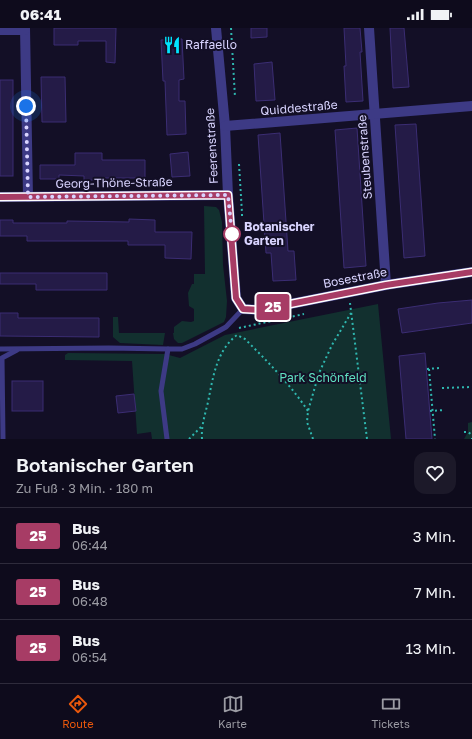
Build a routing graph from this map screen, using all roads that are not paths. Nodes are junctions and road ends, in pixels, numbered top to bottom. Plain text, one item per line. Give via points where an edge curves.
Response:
1 (216, 28) edge
2 (370, 28) edge
3 (25, 29) edge
4 (0, 30) edge
5 (472, 106) edge
6 (375, 114) junction
7 (225, 126) junction
8 (228, 195) junction
9 (0, 197) edge
10 (28, 197) junction
11 (472, 272) edge
12 (386, 285) junction
13 (243, 309) junction
14 (0, 349) edge
15 (18, 349) junction
16 (168, 349) junction
17 (1, 417) edge
18 (3, 439) edge
19 (167, 439) edge

1 - 7 street, Feerenstraße
2 - 6 street, Steubenstraße
3 - 4 street
3 - 10 street
5 - 6 street, Quiddestraße
6 - 7 street, Quiddestraße
6 - 12 street, Steubenstraße
7 - 8 street, Feerenstraße
8 - 10 street, Georg-Thöne-Straße
8 - 13 street, Feerenstraße via 236,298
9 - 10 street, Georg-Thöne-Straße
11 - 12 street, Bosestraße
12 - 13 street, Bosestraße via 260,310
13 - 16 lane via 226,327 195,344 182,349
14 - 15 lane
15 - 16 lane
15 - 17 lane via 2,358
16 - 19 lane via 161,391
17 - 18 lane

